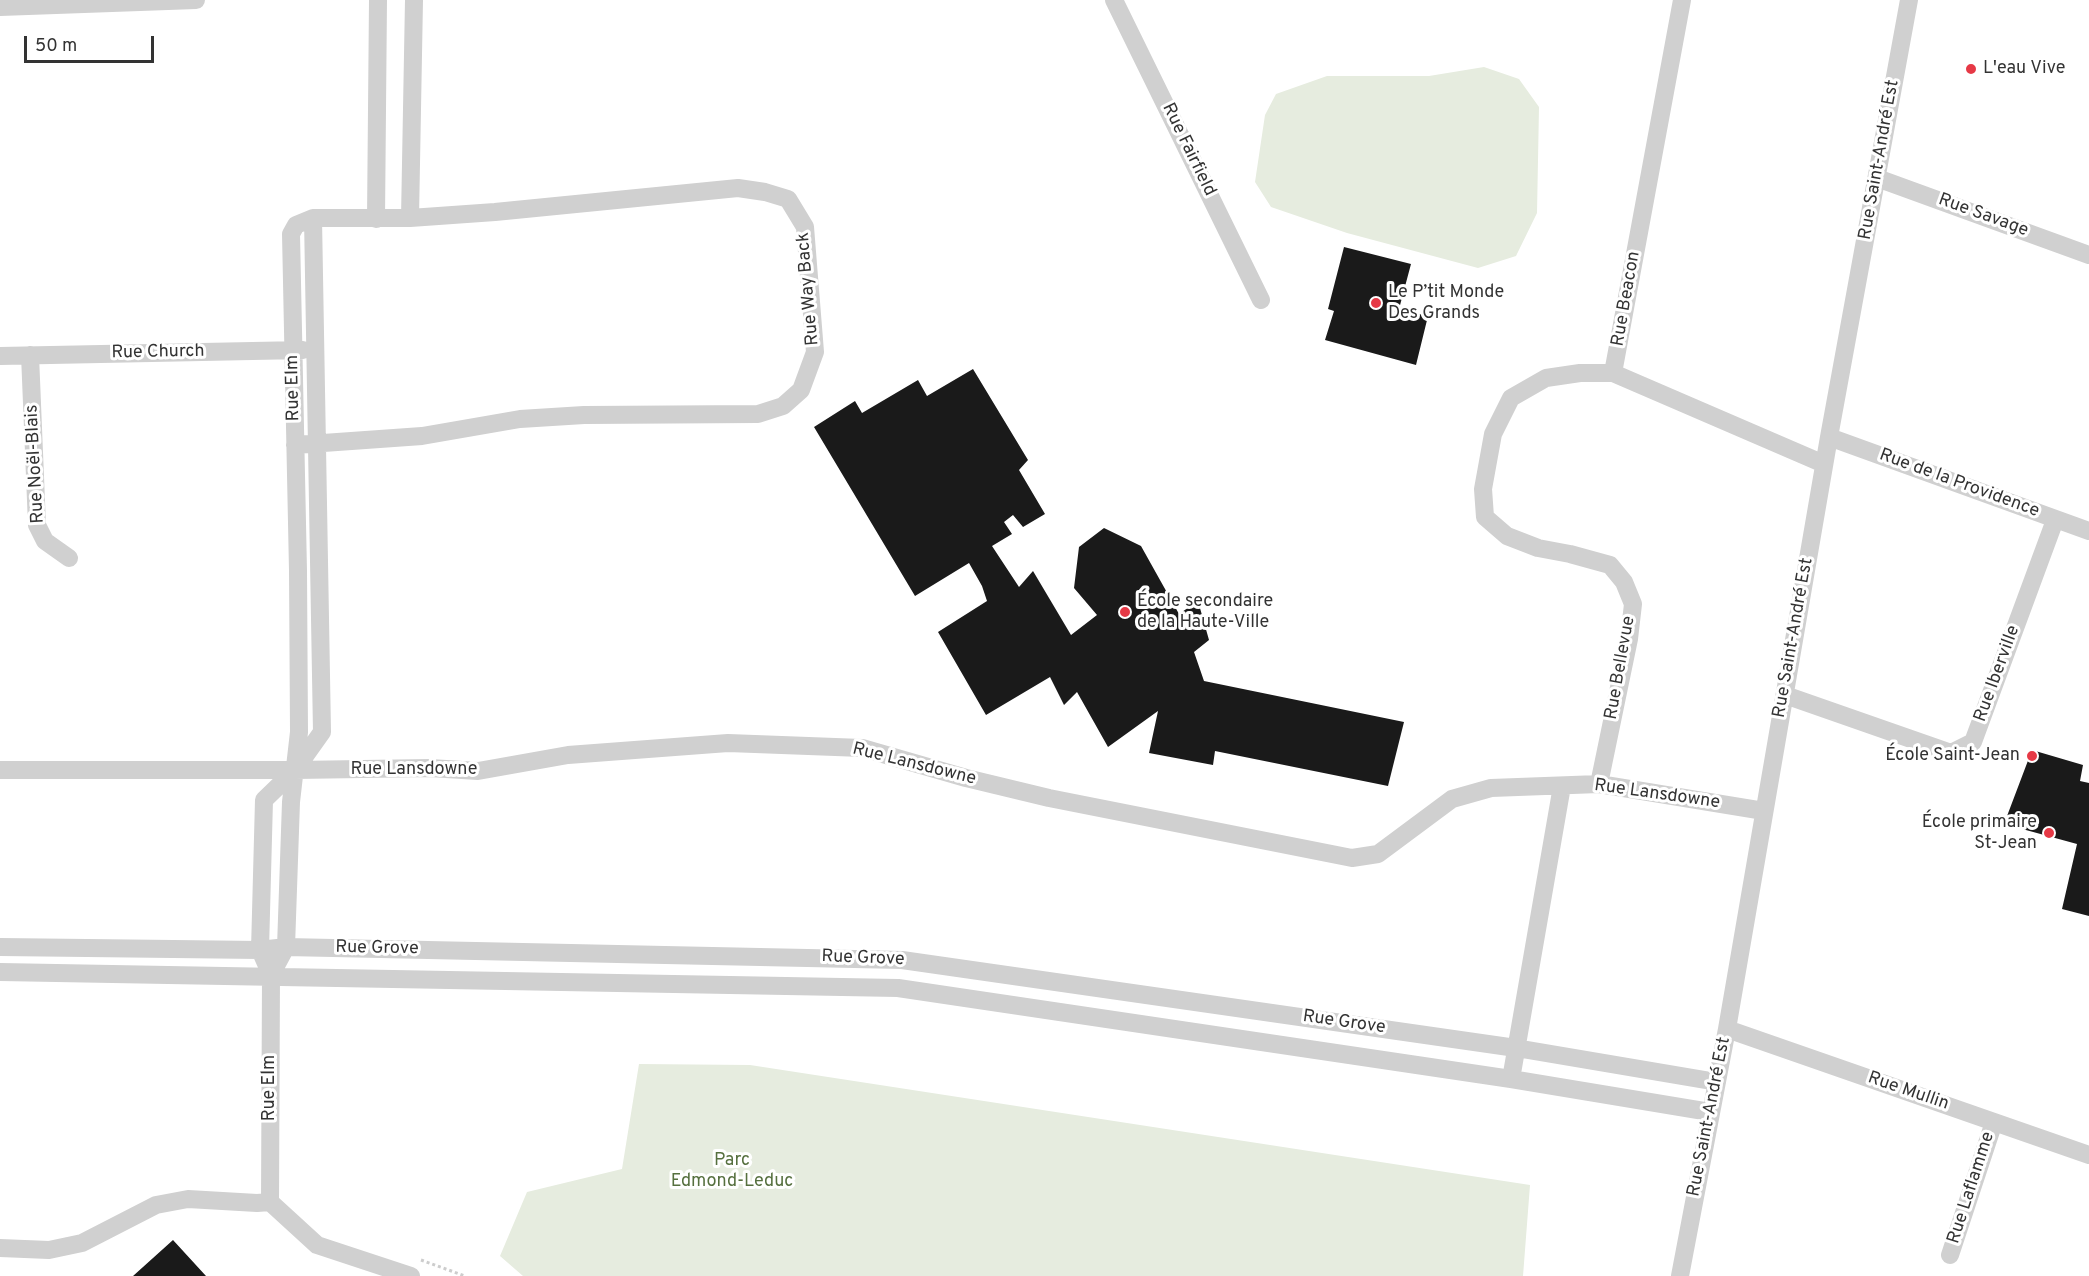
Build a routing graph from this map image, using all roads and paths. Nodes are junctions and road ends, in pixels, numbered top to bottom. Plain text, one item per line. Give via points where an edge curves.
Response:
1 (196, 0) edge
2 (378, 0) edge
3 (414, 0) edge
4 (1114, 0) edge
5 (1682, 0) edge
6 (1909, 0) edge
7 (0, 7) edge
8 (410, 123) junction
9 (377, 124) junction
10 (1877, 178) junction
11 (313, 218) junction
12 (410, 218) junction
13 (376, 219) junction
14 (2089, 255) edge
15 (1261, 300) dead end
16 (293, 350) junction
17 (317, 350) junction
18 (0, 356) edge
19 (30, 356) junction
20 (1613, 373) junction
21 (1828, 437) junction
22 (295, 445) junction
23 (318, 445) junction
24 (1824, 464) junction
25 (2055, 520) junction
26 (2089, 531) edge
27 (69, 558) dead end
28 (320, 570) junction
29 (298, 571) junction
30 (1785, 695) junction
31 (0, 770) edge
32 (296, 770) junction
33 (1599, 784) junction
34 (1562, 786) junction
35 (1764, 811) junction
36 (0, 947) edge
37 (286, 947) junction
38 (260, 950) junction
39 (0, 972) edge
40 (271, 975) junction
41 (1727, 1029) junction
42 (1516, 1048) junction
43 (1511, 1079) junction
44 (1717, 1082) junction
45 (1710, 1112) junction
46 (1994, 1122) junction
47 (2089, 1155) edge
48 (270, 1202) junction
49 (0, 1248) edge
50 (1950, 1255) dead end
51 (411, 1276) edge
52 (1680, 1276) edge

1 - 7 street
2 - 9 street
3 - 8 street
4 - 15 street, Rue Fairfield
5 - 20 street, Rue Beacon
6 - 10 street, Rue Saint-André Est
8 - 9 street
8 - 12 street
9 - 13 street
10 - 14 street, Rue Savage
10 - 21 street, Rue Saint-André Est
11 - 13 street
11 - 16 street, Rue Elm via 296,225 291,234
11 - 17 street, Rue Elm
12 - 13 street
12 - 23 street, Rue Way Back via 738,188 788,200 805,227 815,352 801,390 783,406 758,414 520,419 422,436
16 - 17 street, Rue Church
16 - 19 street, Rue Church
16 - 22 street, Rue Elm
17 - 23 street, Rue Elm
18 - 19 street, Rue Church
19 - 27 street, Rue Noël-Blais via 37,525 45,541
20 - 24 street
20 - 33 street, Rue Bellevue via 1546,378 1511,398 1493,434 1483,489 1485,517 1507,536 1538,548 1610,565 1624,582 1633,604
21 - 24 street, Rue Saint-André Est
21 - 25 street, Rue de la Providence
22 - 23 street, Rue Way Back
22 - 29 street, Rue Elm
23 - 28 street, Rue Elm
24 - 30 street, Rue Saint-André Est
25 - 26 street, Rue de la Providence
25 - 30 street, Rue Iberville via 1973,742 1951,753
28 - 29 street
28 - 32 street, Rue Elm via 322,732
29 - 32 street, Rue Elm
30 - 35 street, Rue Saint-André Est
31 - 32 street, Rue Lansdowne
32 - 34 street, Rue Lansdowne via 478,771 567,755 728,743 862,748 1049,798 1352,858 1378,854 1452,800 1491,788
32 - 37 street, Rue Elm via 291,802
32 - 38 street, Rue Elm via 264,800
33 - 34 street, Rue Lansdowne
33 - 35 street, Rue Lansdowne
34 - 42 street
35 - 41 street, Rue Saint-André Est
36 - 38 street, Rue Grove
37 - 38 street, Rue Grove
37 - 40 street, Rue Elm
37 - 42 street, Rue Grove via 902,960
38 - 40 street, Rue Elm
39 - 40 street, Rue Grove
40 - 43 street, Rue Grove via 898,988
40 - 48 street, Rue Elm
41 - 44 street, Rue Saint-André Est
41 - 46 street, Rue Mullin
42 - 43 street
42 - 44 street, Rue Grove
43 - 45 street, Rue Grove
44 - 45 street, Rue Saint-André Est
45 - 52 street, Rue Saint-André Est
46 - 47 street, Rue Mullin
46 - 50 street, Rue Laflamme
48 - 49 street via 188,1199 156,1205 82,1243 49,1250
48 - 51 street via 317,1245

